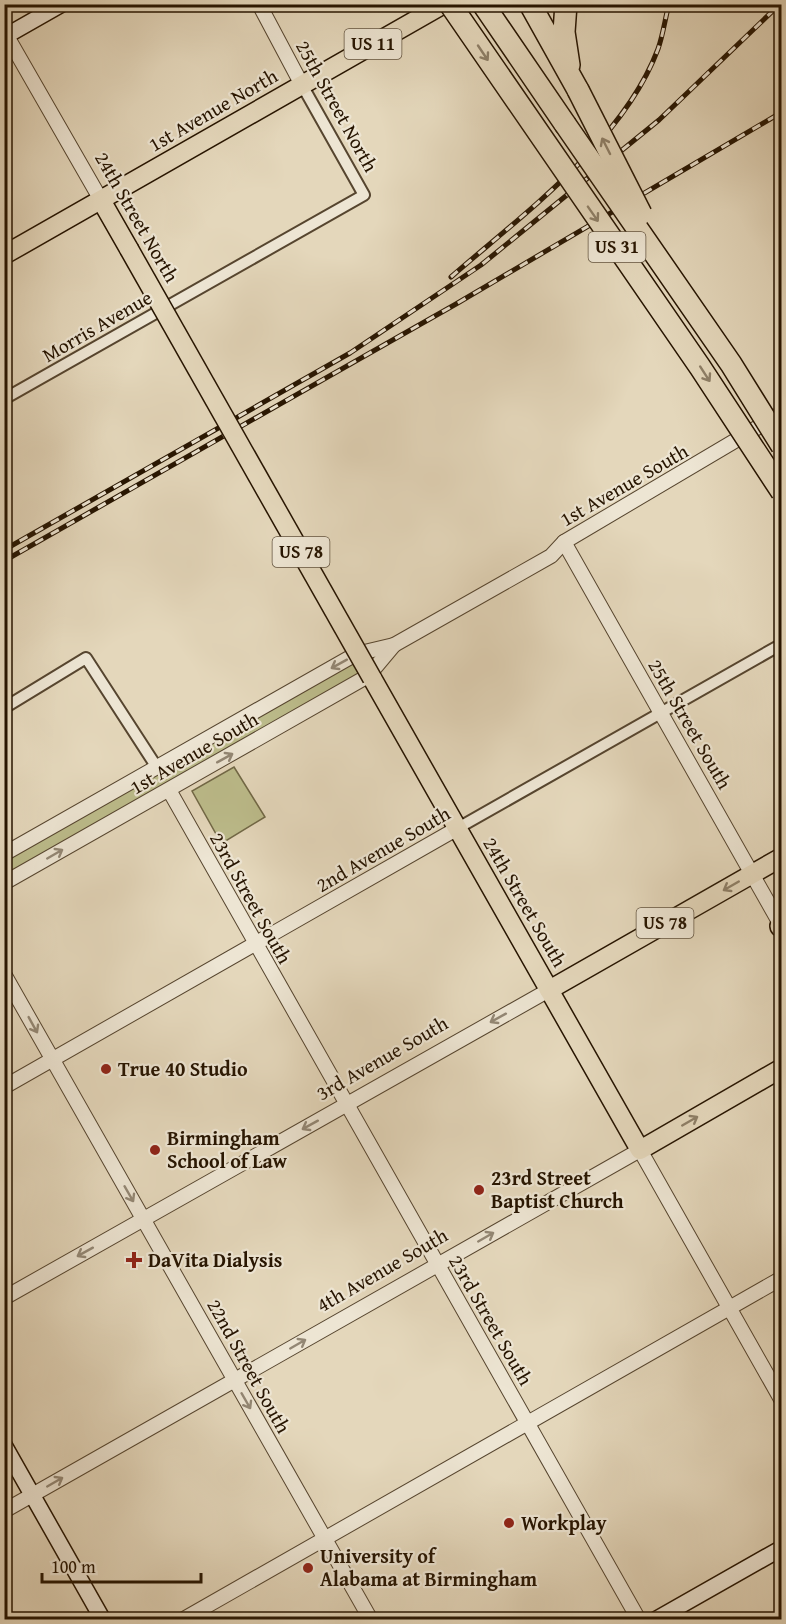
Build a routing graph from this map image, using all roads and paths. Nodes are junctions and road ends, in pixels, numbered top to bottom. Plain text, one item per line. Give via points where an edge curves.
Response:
1 (62, 4) edge
2 (259, 4) edge
3 (444, 4) edge
4 (450, 4) edge
5 (483, 4) edge
6 (530, 4) edge
7 (566, 4) edge
8 (5, 35) edge
9 (302, 85) junction
10 (575, 87) junction
11 (364, 195) joint
12 (101, 200) junction
13 (4, 255) edge
14 (681, 292) junction
15 (4, 399) edge
16 (782, 413) edge
17 (230, 426) joint
18 (782, 446) edge
19 (782, 492) edge
20 (564, 542) junction
21 (782, 644) edge
22 (394, 645) junction
23 (4, 708) edge
24 (661, 714) junction
25 (156, 766) junction
26 (169, 790) junction
27 (458, 828) junction
28 (4, 854) edge
29 (782, 857) edge
30 (752, 874) junction
31 (4, 883) edge
32 (781, 926) edge
33 (255, 944) junction
34 (4, 974) edge
35 (549, 990) junction
36 (52, 1060) junction
37 (782, 1068) edge
38 (4, 1087) edge
39 (346, 1104) junction
40 (639, 1150) junction
41 (144, 1219) junction
42 (436, 1265) junction
43 (782, 1278) edge
44 (4, 1298) edge
45 (729, 1308) junction
46 (234, 1380) junction
47 (782, 1401) edge
48 (528, 1422) junction
49 (4, 1446) edge
50 (33, 1495) junction
51 (4, 1511) edge
52 (325, 1538) junction
53 (782, 1548) edge
54 (103, 1620) edge
55 (182, 1620) edge
56 (371, 1620) edge
57 (639, 1620) edge
58 (655, 1620) edge

1 - 8 main road
2 - 9 street, 25th Street North
3 - 9 main road, 1st Avenue North / US 11
4 -> 19 highway, US 31, bridge
5 - 14 highway, US 31, bridge
6 - 10 highway
7 - 10 highway via 564,32
8 - 12 street, 24th Street North
9 - 11 street, 25th Street North
9 - 12 main road, 1st Avenue North / US 11
14 -> 10 highway, bridge
11 - 15 street, Morris Avenue
12 - 13 main road, 1st Avenue North / US 11
12 - 17 main road, 24th Street North / US 78, bridge
14 - 18 highway, US 31, bridge
16 - 20 street, 1st Avenue South
17 - 27 main road, 24th Street South / US 78, bridge
20 - 22 street, 1st Avenue South via 551,556
20 - 24 street, 25th Street South
21 - 24 street, 2nd Avenue South
22 -> 25 street, 1st Avenue South via 356,654
26 -> 22 street, 1st Avenue South via 368,676
23 - 25 street via 86,658
24 - 27 street, 2nd Avenue South
24 - 30 street, 25th Street South
25 - 28 street, 1st Avenue South
31 -> 26 street, 1st Avenue South
26 - 33 street, 23rd Street South
27 - 33 street, 2nd Avenue South
27 - 35 main road, 24th Street South / US 78
29 - 30 main road, 3rd Avenue South / US 78
30 - 32 street, 25th Street South
30 -> 35 main road, 3rd Avenue South / US 78
33 - 36 street, 2nd Avenue South
33 - 39 street, 23rd Street South
34 -> 36 street, 22nd Street South
35 -> 39 street, 3rd Avenue South
35 - 40 main road, 24th Street South / US 78
36 - 38 street, 2nd Avenue South
36 -> 41 street, 22nd Street South
40 -> 37 main road, 4th Avenue South
39 -> 41 street, 3rd Avenue South
39 - 42 street, 23rd Street South
42 -> 40 street, 4th Avenue South
40 - 45 street, 24th Street South
41 -> 44 street, 3rd Avenue South
41 - 46 street, 22nd Street South
46 -> 42 street, 4th Avenue South
42 - 48 street, 23rd Street South
43 - 45 street
45 - 47 street, 24th Street South
45 - 48 street
50 -> 46 street, 4th Avenue South
46 -> 52 street, 22nd Street South
48 - 52 street
48 - 57 street, 23rd Street South
49 - 50 main road
50 - 51 street, 4th Avenue South
50 - 54 main road
52 - 55 street
52 - 56 street, 22nd Street South
53 - 58 main road

